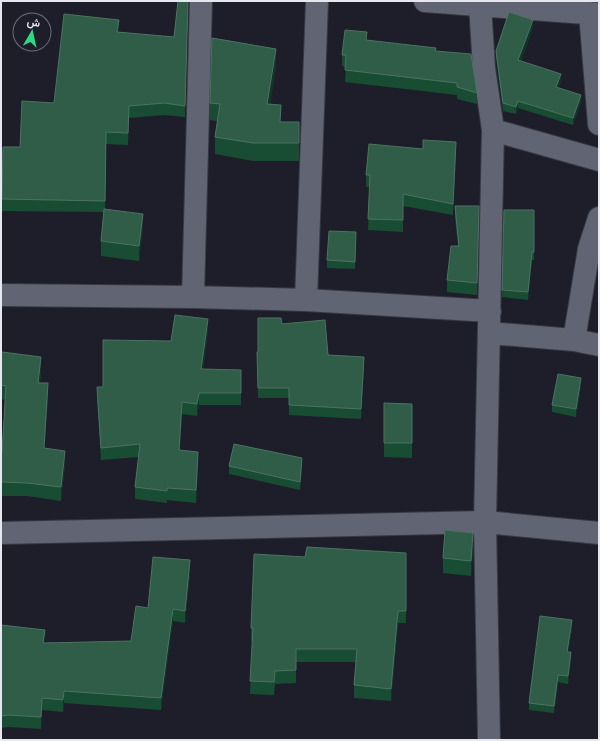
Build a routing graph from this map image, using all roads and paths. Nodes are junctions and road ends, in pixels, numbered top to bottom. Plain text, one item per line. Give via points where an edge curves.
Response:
1 (202, 1) edge
2 (317, 1) edge
3 (425, 1) edge
4 (480, 5) junction
5 (595, 14) edge
6 (599, 124) edge
7 (492, 130) junction
8 (599, 160) edge
9 (599, 218) edge
10 (1, 296) edge
11 (193, 297) junction
12 (306, 300) junction
13 (490, 311) junction
14 (489, 333) junction
15 (574, 340) junction
16 (599, 345) edge
17 (485, 522) junction
18 (1, 533) edge
19 (599, 533) edge
20 (489, 740) edge

1 - 11 street
2 - 12 street
3 - 4 street
4 - 5 street
4 - 7 street via 484,68
5 - 6 street
7 - 8 street
7 - 13 street
9 - 15 street via 589,249
10 - 11 street
11 - 12 street
12 - 13 street
13 - 14 street
14 - 15 street
14 - 17 street
15 - 16 street
17 - 18 street
17 - 19 street
17 - 20 street

